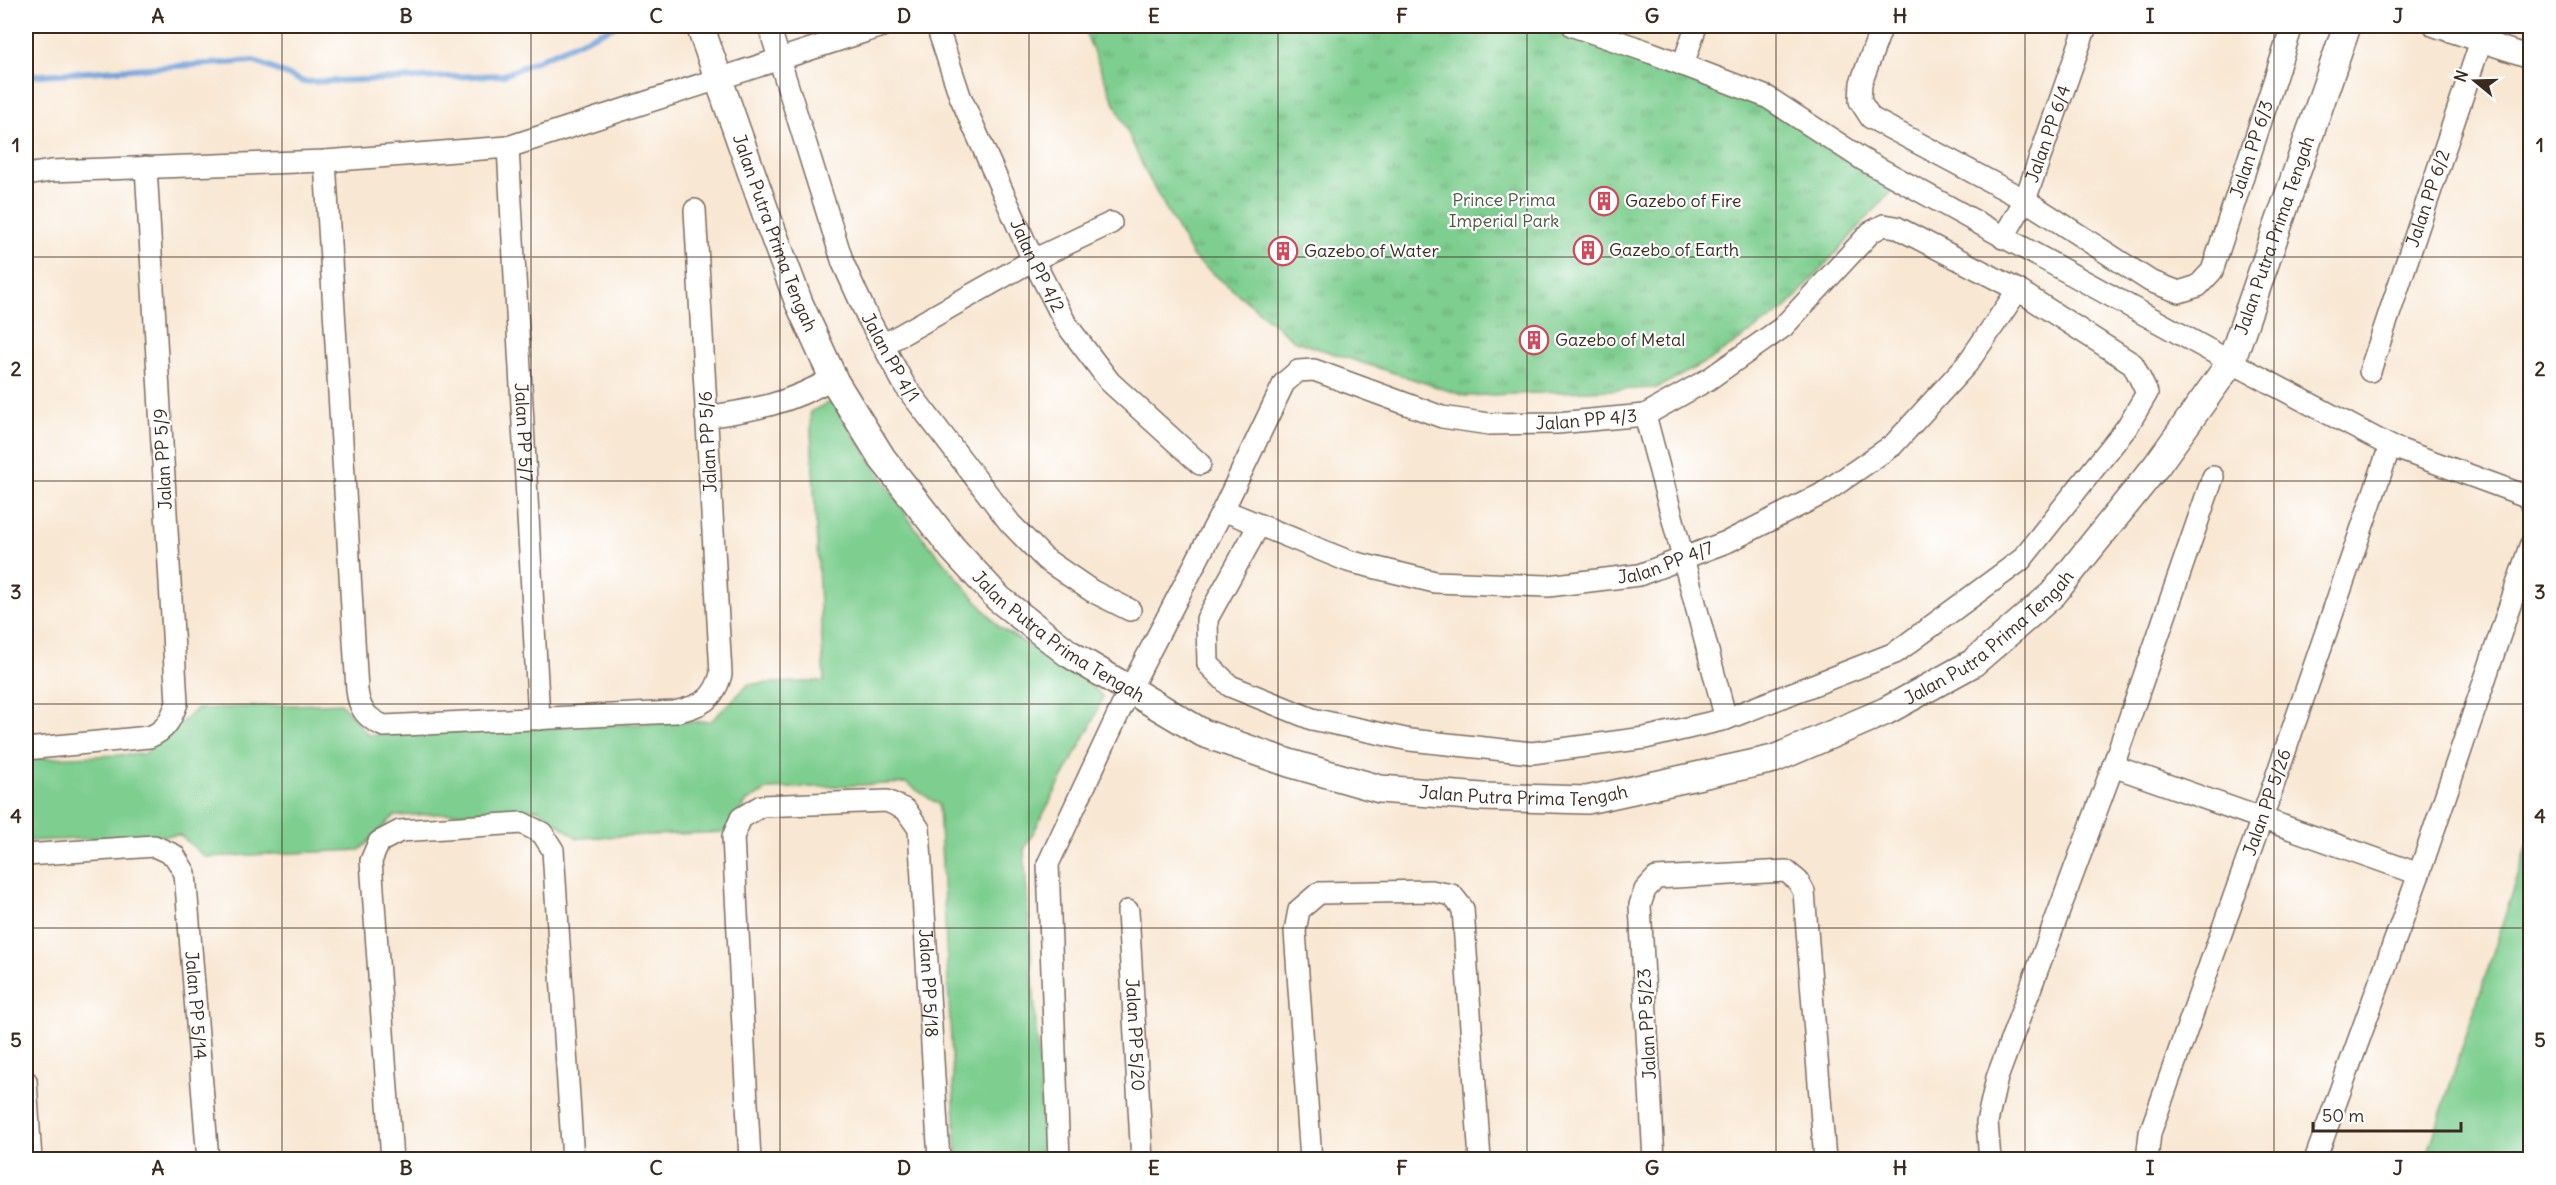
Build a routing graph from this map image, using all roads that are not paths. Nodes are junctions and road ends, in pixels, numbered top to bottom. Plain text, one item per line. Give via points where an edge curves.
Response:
1 (700, 26) edge
2 (769, 26) edge
3 (882, 26) edge
4 (937, 26) edge
5 (1573, 26) edge
6 (1696, 26) edge
7 (1882, 26) edge
8 (2086, 26) edge
9 (2292, 26) edge
10 (2347, 26) edge
11 (2435, 26) edge
12 (2483, 33) edge
13 (2530, 57) edge
14 (781, 59) junction
15 (1683, 64) junction
16 (720, 78) junction
17 (508, 147) junction
18 (325, 161) junction
19 (146, 167) junction
20 (26, 175) edge
21 (2025, 200) junction
22 (694, 210) dead end
23 (1111, 224) dead end
24 (2002, 238) junction
25 (1033, 260) junction
26 (2018, 290) junction
27 (884, 345) junction
28 (2231, 362) junction
29 (2370, 371) dead end
30 (833, 378) junction
31 (1646, 415) junction
32 (706, 417) junction
33 (2390, 446) junction
34 (1200, 464) dead end
35 (2213, 477) dead end
36 (2530, 502) edge
37 (1223, 510) junction
38 (1259, 525) junction
39 (2530, 546) edge
40 (1683, 559) junction
41 (1130, 610) dead end
42 (1129, 690) junction
43 (1726, 718) junction
44 (539, 719) junction
45 (26, 749) edge
46 (2113, 766) junction
47 (2262, 818) junction
48 (26, 855) edge
49 (2419, 874) junction
50 (1128, 911) dead end
51 (26, 1081) edge
52 (31, 1160) edge
53 (208, 1160) edge
54 (392, 1160) edge
55 (573, 1160) edge
56 (750, 1160) edge
57 (939, 1160) edge
58 (1059, 1160) edge
59 (1142, 1160) edge
60 (1311, 1160) edge
61 (1480, 1160) edge
62 (1654, 1160) edge
63 (1825, 1160) edge
64 (1990, 1160) edge
65 (2147, 1160) edge
66 (2314, 1160) edge

1 - 16 street, Jalan Putra Prima Tengah
2 - 14 street, Jalan PP 4/1
3 - 14 street
4 - 25 street, Jalan PP 4/2 via 960,96
5 - 15 street
6 - 15 street
7 - 21 street via 1861,83 1860,101 1871,118
8 - 21 street, Jalan PP 6/4
9 - 21 street, Jalan PP 6/3 via 2212,272 2198,286 2179,292 2150,281
10 - 28 street, Jalan Putra Prima Tengah
11 - 12 street
12 - 13 street
12 - 29 street, Jalan PP 6/2
14 - 16 street
14 - 27 street, Jalan PP 4/1 via 843,262
15 - 24 street via 1767,97 1862,159
16 - 17 street
16 - 30 street, Jalan Putra Prima Tengah via 799,303
17 - 18 street
17 - 44 street, Jalan PP 5/7
18 - 19 street
18 - 44 street via 358,703 371,720 384,726
19 - 20 street
19 - 45 street, Jalan PP 5/9 via 177,703 160,733 149,737
21 - 24 street, Jalan PP 6/4
22 - 32 street, Jalan PP 5/6
23 - 25 street
24 - 28 street
25 - 27 street
25 - 34 street, Jalan PP 4/2 via 1066,324 1110,382
26 - 31 street, Jalan PP 4/3 via 1896,227 1884,225 1871,232 1783,327 1709,379
26 - 40 street, Jalan PP 4/7 via 1967,364 1893,445 1822,494 1729,541
26 - 43 street via 2133,364 2147,393 2127,427 2020,560 1895,653
27 - 41 street, Jalan PP 4/1 via 905,387 1010,523 1046,559 1092,591
28 - 33 street
28 - 42 street, Jalan Putra Prima Tengah via 2157,465 2053,594 1973,663 1886,711 1774,759 1587,800 1380,789 1203,733
30 - 32 street via 803,396 764,408
30 - 42 street, Jalan Putra Prima Tengah via 882,458 953,549 999,599 1068,653
31 - 37 street, Jalan PP 4/3 via 1489,424 1442,417 1314,370 1298,370 1284,383
31 - 40 street
32 - 44 street, Jalan PP 5/6 via 721,674 717,690 692,708 675,712
33 - 36 street via 2526,496
33 - 47 street, Jalan PP 5/26
35 - 46 street
37 - 38 street, Jalan PP 4/7
37 - 42 street
38 - 40 street, Jalan PP 4/7 via 1348,561 1435,582 1548,586 1639,576
38 - 43 street via 1208,620 1208,664 1230,686 1312,719 1410,740 1532,753 1645,738
39 - 49 street
40 - 43 street
42 - 58 street via 1048,864
46 - 47 street
46 - 64 street via 1997,1078 1987,1122
47 - 49 street
47 - 65 street, Jalan PP 5/26 via 2150,1132
48 - 53 street, Jalan PP 5/14 via 154,846 174,855 185,873
49 - 66 street
50 - 59 street, Jalan PP 5/20
51 - 52 street
54 - 55 street via 371,861 379,842 400,831 522,823 542,832 553,850
56 - 57 street, Jalan PP 5/18 via 733,837 741,818 761,806 887,801 906,810 919,829
60 - 61 street via 1295,931 1299,910 1319,893 1431,891 1452,895 1463,909
62 - 63 street, Jalan PP 5/23 via 1640,905 1645,890 1656,878 1786,871 1804,892

